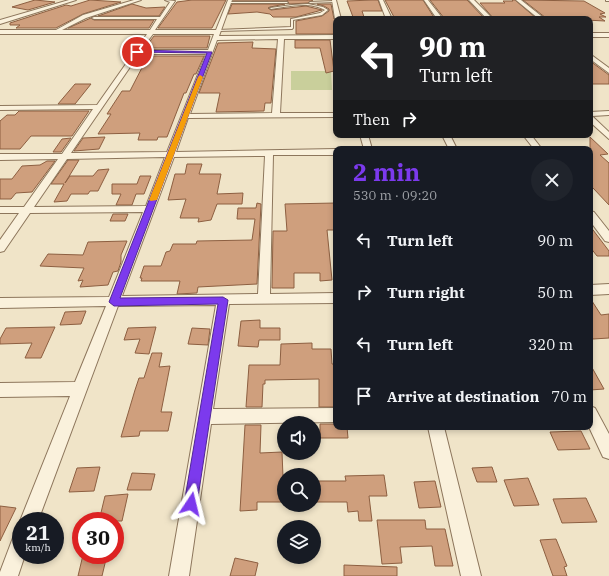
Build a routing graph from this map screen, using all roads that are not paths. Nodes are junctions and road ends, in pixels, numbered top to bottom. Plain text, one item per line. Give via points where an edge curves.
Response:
1 (74, 0) edge
2 (139, 0) edge
3 (167, 0) edge
4 (381, 0) edge
5 (426, 0) edge
6 (471, 0) edge
7 (518, 0) edge
8 (334, 1) edge
9 (230, 2) edge
10 (271, 8) dead end
11 (337, 16) edge
12 (389, 16) edge
13 (438, 16) edge
14 (487, 16) edge
15 (538, 16) edge
16 (81, 18) junction
17 (160, 18) junction
18 (0, 22) edge
19 (0, 32) edge
20 (57, 32) junction
21 (151, 32) junction
22 (217, 33) junction
23 (593, 35) edge
24 (609, 35) edge
25 (281, 37) junction
26 (333, 37) edge
27 (134, 52) junction
28 (210, 52) junction
29 (593, 58) edge
30 (609, 71) edge
31 (98, 107) junction
32 (0, 108) edge
33 (609, 113) edge
34 (593, 114) edge
35 (276, 115) junction
36 (333, 115) edge
37 (185, 116) junction
38 (593, 121) edge
39 (609, 137) edge
40 (529, 138) edge
41 (536, 146) edge
42 (269, 152) junction
43 (333, 152) edge
44 (170, 154) junction
45 (0, 157) edge
46 (64, 157) junction
47 (150, 209) junction
48 (0, 210) edge
49 (25, 210) junction
50 (593, 218) edge
51 (609, 238) edge
52 (0, 248) edge
53 (609, 289) edge
54 (593, 290) edge
55 (333, 298) edge
56 (223, 300) junction
57 (264, 300) junction
58 (114, 302) junction
59 (0, 303) edge
60 (80, 389) junction
61 (0, 390) edge
62 (333, 415) edge
63 (205, 417) junction
64 (593, 419) edge
65 (437, 430) edge
66 (609, 451) edge
67 (32, 512) edge
68 (13, 564) edge
69 (8, 576) edge
70 (179, 576) edge
71 (471, 576) edge

1 - 18 street
2 - 16 street
3 - 17 street via 173,1
4 - 12 street
5 - 13 street
6 - 14 street
7 - 15 street
8 - 9 lane
8 - 11 street
9 - 22 street
10 - 22 lane via 298,5 324,7 327,10 314,16 292,20 292,28
16 - 17 street
16 - 20 street via 64,25
17 - 21 street
19 - 20 street
20 - 21 street
21 - 22 street
21 - 27 street
22 - 25 street
22 - 28 street
23 - 24 street
25 - 26 street
25 - 35 street
27 - 28 street
27 - 31 street
28 - 37 street
29 - 30 street
31 - 32 street
31 - 46 street
33 - 34 street
35 - 36 street
35 - 37 street
37 - 44 street
38 - 39 street
40 - 41 street
42 - 43 street
42 - 44 street
42 - 57 street
44 - 46 street
44 - 47 street
45 - 46 street
46 - 49 street
47 - 49 street
47 - 58 street
48 - 49 street
49 - 52 street
50 - 51 street
53 - 54 street
55 - 57 street
56 - 57 street
56 - 58 street
56 - 63 street
58 - 59 street
58 - 60 street
60 - 61 street
60 - 67 street
62 - 63 street
63 - 70 street
64 - 66 street
65 - 71 street
68 - 69 street

